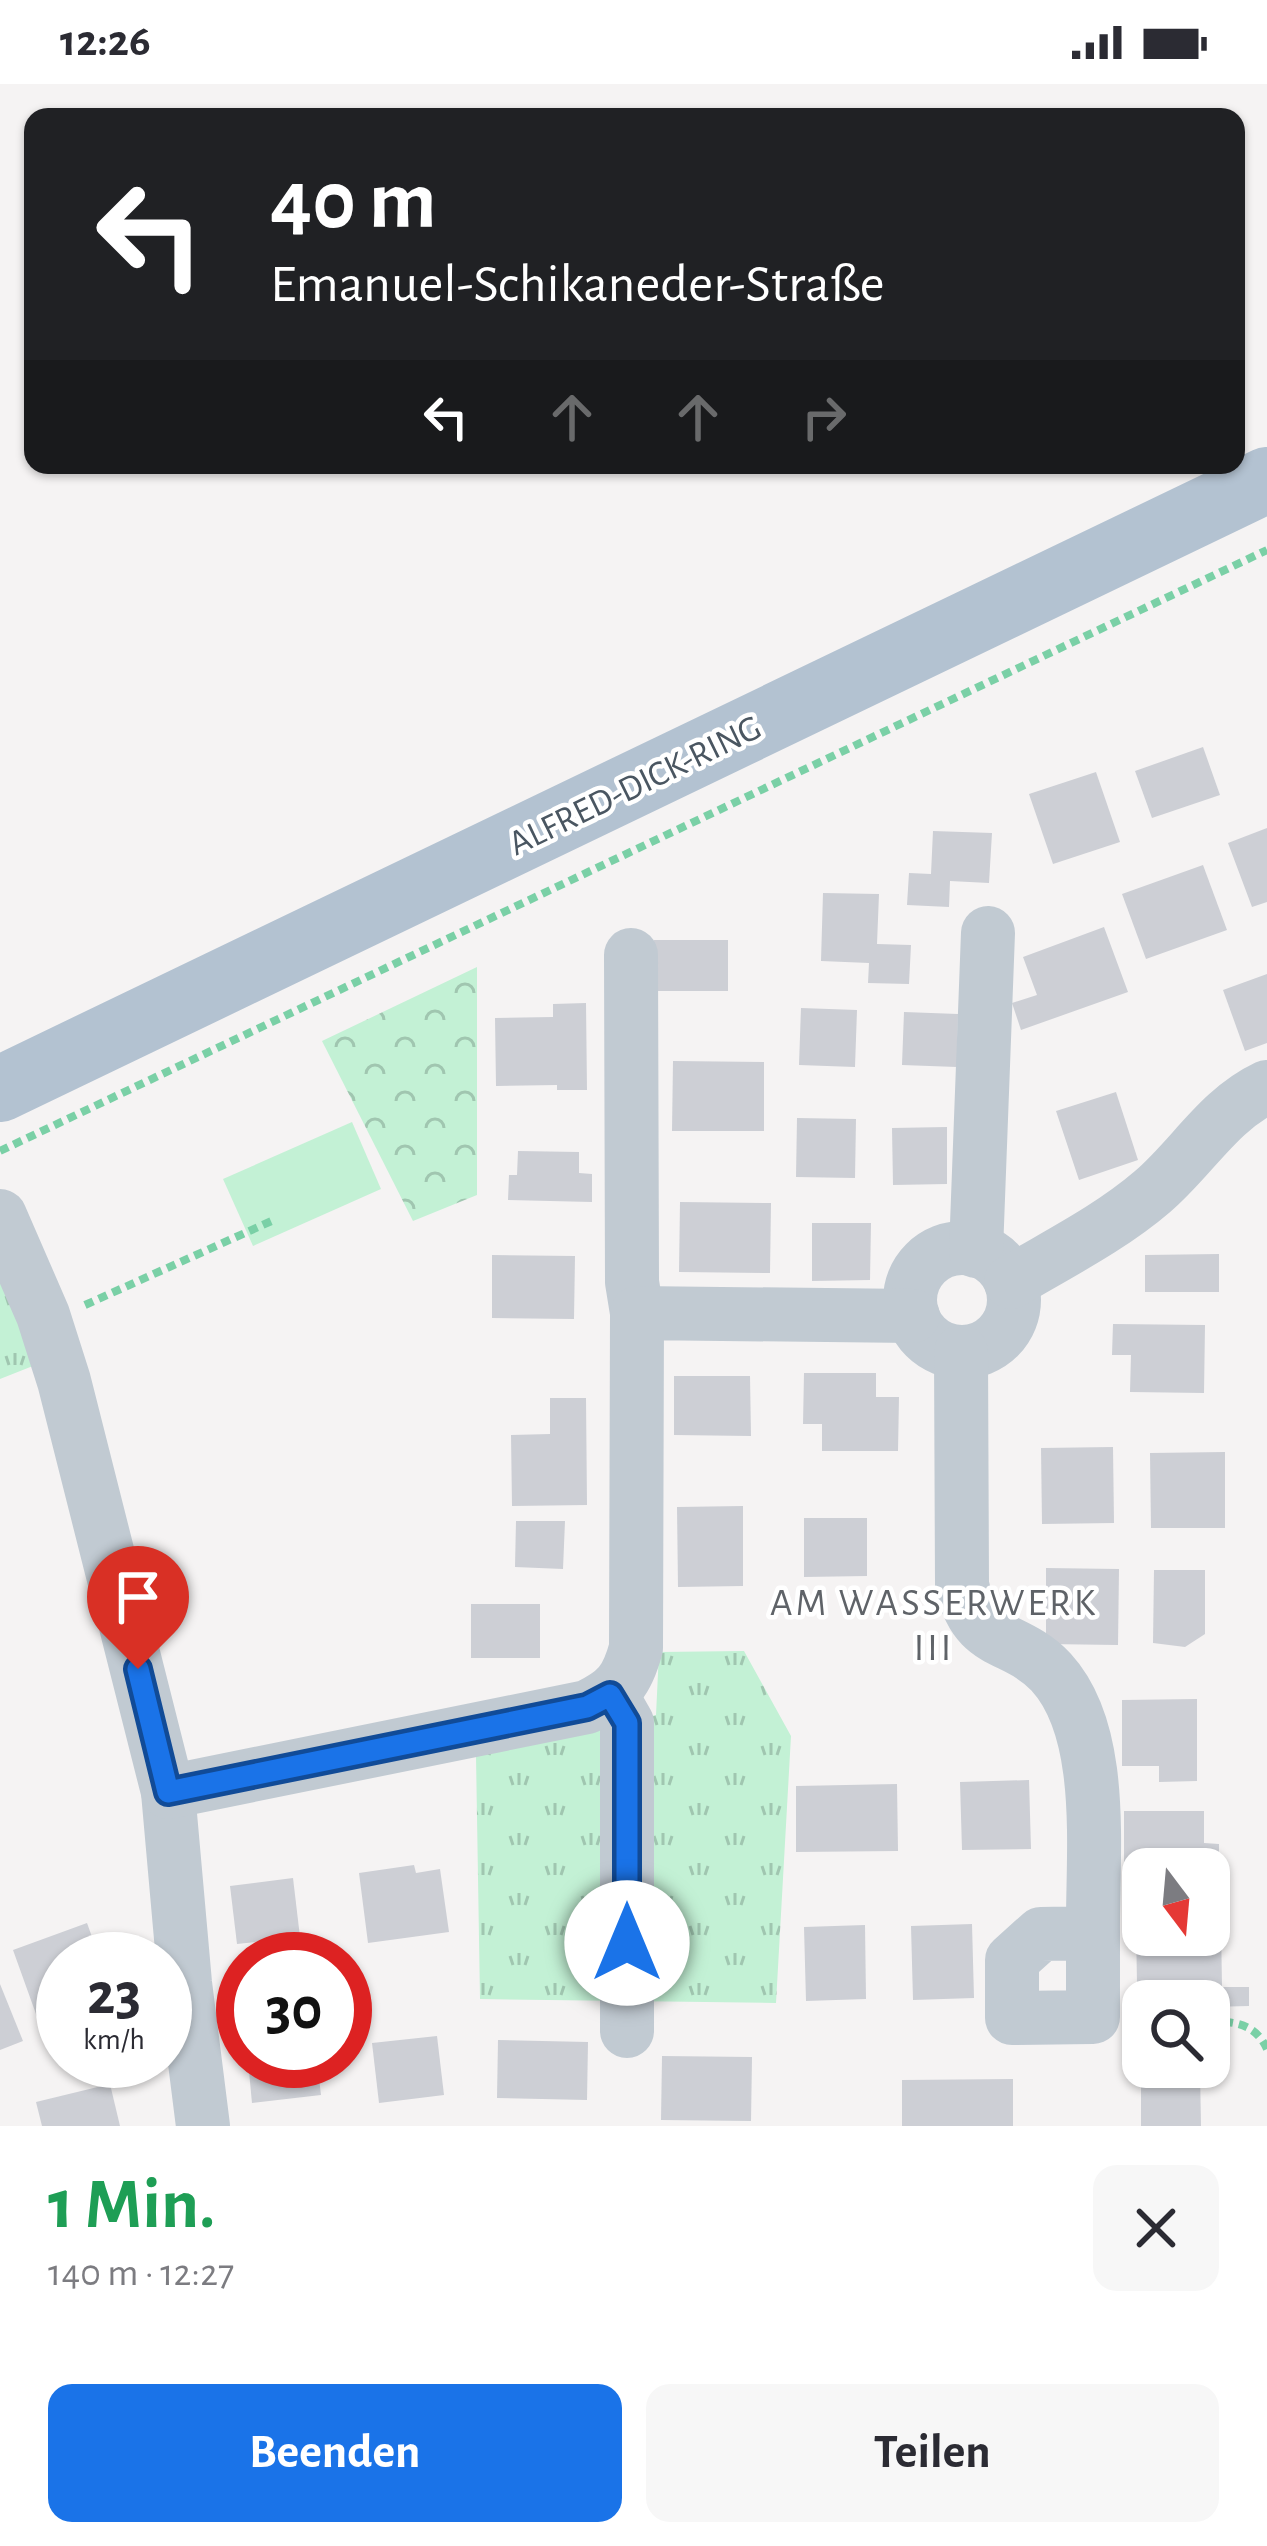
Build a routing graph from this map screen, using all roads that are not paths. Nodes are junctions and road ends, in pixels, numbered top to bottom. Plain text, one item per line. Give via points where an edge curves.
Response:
1 (1267, 480) edge
2 (988, 933) dead end
3 (631, 955) dead end
4 (1267, 1087) edge
5 (0, 1089) edge
6 (0, 1216) edge
7 (994, 1266) junction
8 (637, 1313) junction
9 (913, 1316) junction
10 (962, 1352) junction
11 (610, 1695) junction
12 (168, 1792) junction
13 (1093, 1933) dead end
14 (627, 2031) dead end
15 (203, 2126) edge

1 - 5 main road, ALFRED-DICK-RING
2 - 7 street
3 - 8 street
4 - 7 street via 1223,1116 1150,1194
6 - 12 street via 70,1403
7 - 9 street via 961,1249 931,1259 913,1286
7 - 10 street via 1014,1299 1012,1315 993,1342
8 - 9 street
8 - 11 street via 636,1648 629,1674
9 - 10 street via 932,1342
10 - 13 street via 967,1608 981,1628 1051,1672 1085,1736
11 - 12 street via 587,1707
11 - 14 street via 627,1723
12 - 15 street

